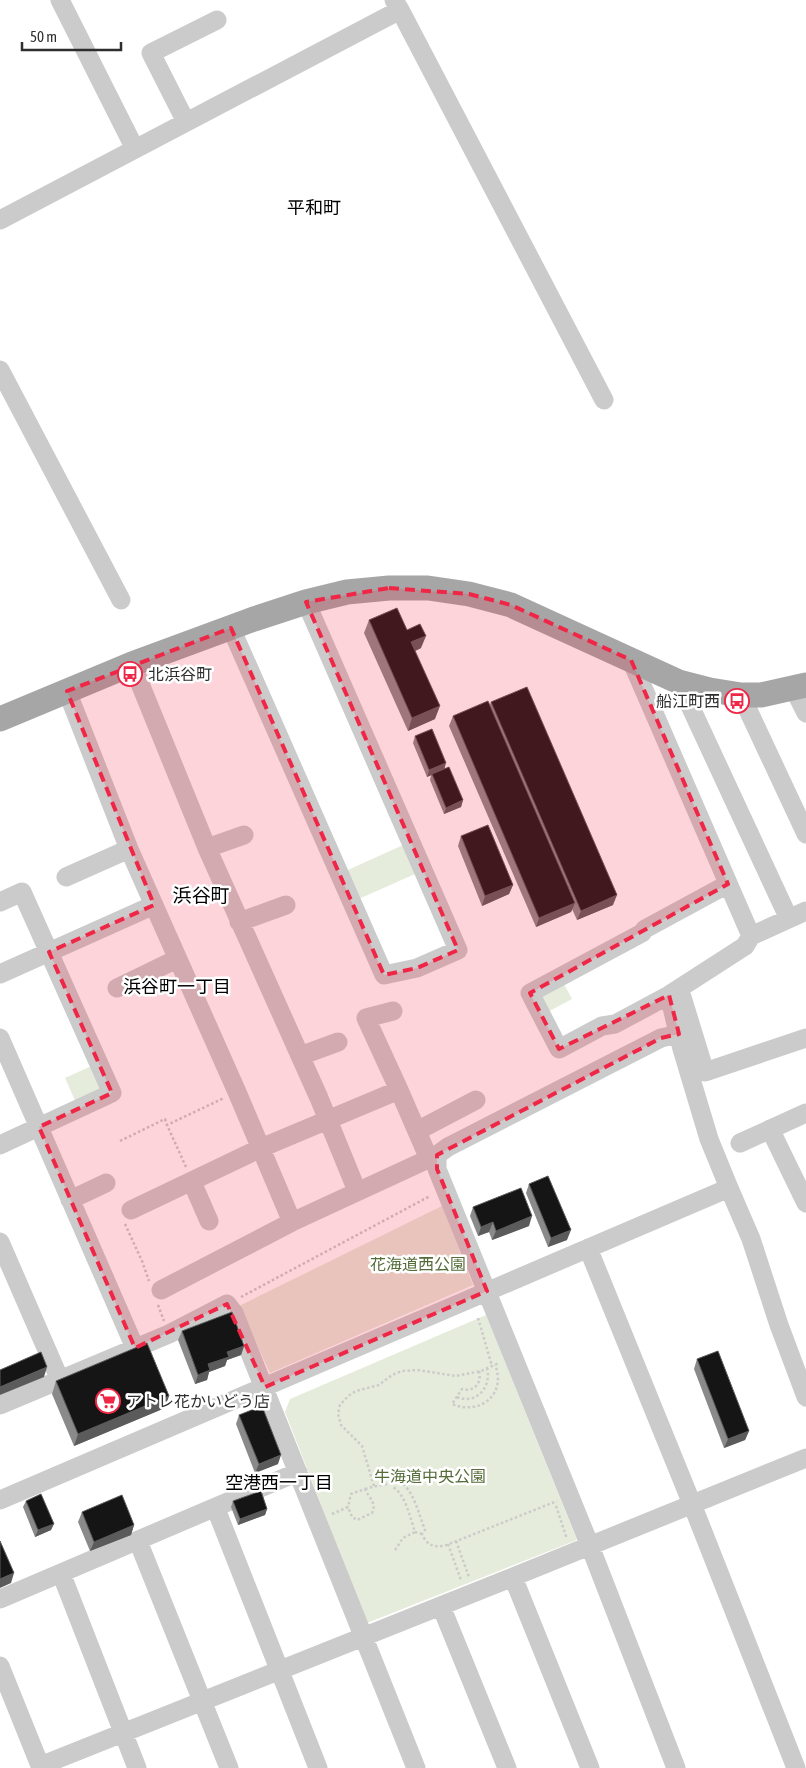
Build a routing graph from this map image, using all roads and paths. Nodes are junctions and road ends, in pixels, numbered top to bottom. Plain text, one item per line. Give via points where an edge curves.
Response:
1 (60, 0) edge
2 (397, 5) edge
3 (217, 20) dead end
4 (186, 122) junction
5 (135, 149) junction
6 (0, 220) edge
7 (0, 370) edge
8 (604, 400) dead end
9 (121, 600) dead end
10 (306, 602) junction
11 (231, 628) junction
12 (630, 660) junction
13 (132, 664) junction
14 (679, 682) junction
15 (800, 687) edge
16 (67, 691) junction
17 (741, 695) junction
18 (806, 713) edge
19 (0, 719) edge
20 (806, 834) edge
21 (244, 835) dead end
22 (207, 848) junction
23 (129, 849) junction
24 (66, 877) dead end
25 (728, 884) junction
26 (0, 902) edge
27 (286, 904) dead end
28 (154, 905) junction
29 (798, 915) edge
30 (239, 922) junction
31 (751, 936) junction
32 (48, 952) junction
33 (177, 959) junction
34 (0, 974) edge
35 (117, 988) dead end
36 (674, 992) junction
37 (393, 1011) dead end
38 (678, 1034) junction
39 (0, 1038) edge
40 (806, 1038) edge
41 (338, 1042) dead end
42 (300, 1056) junction
43 (399, 1090) junction
44 (237, 1092) junction
45 (476, 1100) dead end
46 (806, 1113) edge
47 (328, 1119) junction
48 (167, 1125) junction
49 (38, 1127) junction
50 (770, 1129) junction
51 (417, 1131) junction
52 (120, 1141) dead end
53 (740, 1143) dead end
54 (0, 1145) edge
55 (261, 1148) junction
56 (433, 1157) junction
57 (192, 1182) junction
58 (106, 1183) dead end
59 (445, 1188) junction
60 (729, 1188) junction
61 (357, 1191) junction
62 (70, 1200) junction
63 (806, 1203) edge
64 (128, 1216) joint
65 (209, 1221) dead end
66 (292, 1222) junction
67 (0, 1242) edge
68 (588, 1248) junction
69 (156, 1292) junction
70 (487, 1292) junction
71 (227, 1304) junction
72 (478, 1318) dead end
73 (169, 1334) junction
74 (135, 1348) junction
75 (504, 1360) dead end
76 (493, 1366) junction
77 (487, 1368) junction
78 (479, 1371) junction
79 (60, 1380) junction
80 (265, 1387) junction
81 (457, 1397) junction
82 (806, 1397) edge
83 (0, 1405) edge
84 (806, 1458) edge
85 (298, 1472) junction
86 (392, 1483) junction
87 (374, 1486) junction
88 (366, 1488) junction
89 (560, 1499) dead end
90 (0, 1500) edge
91 (692, 1504) junction
92 (348, 1507) junction
93 (216, 1509) junction
94 (326, 1516) dead end
95 (416, 1532) junction
96 (422, 1534) junction
97 (138, 1541) junction
98 (456, 1541) junction
99 (448, 1544) junction
100 (590, 1546) junction
101 (396, 1550) dead end
102 (464, 1563) junction
103 (456, 1566) junction
104 (61, 1574) junction
105 (513, 1577) junction
106 (470, 1582) dead end
107 (463, 1585) dead end
108 (0, 1599) edge
109 (441, 1606) junction
110 (364, 1636) junction
111 (0, 1666) edge
112 (279, 1670) junction
113 (202, 1700) junction
114 (7, 1703) edge
115 (123, 1732) junction
116 (41, 1767) edge
117 (137, 1768) edge
118 (228, 1768) edge
119 (318, 1768) edge
120 (416, 1768) edge
121 (507, 1768) edge
122 (590, 1768) edge
123 (676, 1768) edge
124 (796, 1768) edge

1 - 5 street
2 - 4 street
2 - 8 street
3 - 4 street via 151,53
4 - 5 street
5 - 6 street
7 - 9 street
10 - 11 main road
10 - 11 street via 458,950 417,968 384,975
10 - 12 main road via 347,592 389,588 428,588 469,594 510,605
11 - 13 main road
12 - 14 main road
12 - 25 street
13 - 16 main road
13 - 22 street
14 - 17 main road
14 - 29 street
15 - 17 main road via 761,695
15 - 18 street
16 - 19 main road
16 - 23 street
17 - 20 street
21 - 22 street
22 - 30 street
23 - 24 street
23 - 28 street
25 - 31 street
25 - 36 street via 530,993 559,1049
26 - 32 street via 22,892
27 - 30 street
28 - 32 street
28 - 33 street
29 - 31 street
30 - 42 street
31 - 36 street via 745,946
32 - 34 street
32 - 49 street via 112,1093
33 - 35 street
33 - 44 street
36 - 38 street
36 - 40 street via 705,1072
37 - 43 street via 366,1018
38 - 56 street via 660,1038
38 - 60 street via 709,1139
39 - 49 street
41 - 42 street
42 - 47 street
43 - 47 street
43 - 51 street
44 - 48 path
44 - 55 street
45 - 51 street
46 - 50 street
47 - 55 street
47 - 61 street
48 - 52 path via 165,1119
48 - 57 path
49 - 54 street
49 - 62 street
50 - 53 street
50 - 63 street
51 - 56 street
55 - 57 street
55 - 66 street
56 - 59 street
56 - 61 street
57 - 64 street
57 - 65 street
58 - 62 street
59 - 70 street
59 - 71 path
60 - 68 street
60 - 82 street via 751,1238
61 - 66 street
62 - 74 street
64 - 69 path
66 - 69 street
67 - 79 street
68 - 70 street
68 - 91 street
69 - 73 path
70 - 80 street
70 - 100 street
71 - 73 street
71 - 80 street via 234,1313
72 - 76 path
73 - 74 street
74 - 79 street
75 - 76 path
76 - 77 path
76 - 81 path via 498,1373 498,1384 485,1403 460,1408 452,1404
77 - 78 path
77 - 81 path via 489,1378 483,1392 472,1398
78 - 81 path via 478,1385 474,1389 462,1389
78 - 87 path via 456,1376 402,1371 379,1385 348,1396 340,1405 341,1425 362,1446
79 - 83 street
80 - 85 street
80 - 90 street
84 - 91 street
85 - 93 street
85 - 110 street
86 - 87 path
86 - 95 path
86 - 96 path via 398,1481 410,1490 425,1530
87 - 88 path
88 - 92 path via 351,1494
88 - 92 path via 373,1500 372,1513 357,1520
89 - 98 path
91 - 100 street
91 - 124 street
92 - 94 path
93 - 97 street
93 - 112 street
95 - 96 path
95 - 101 path via 403,1538
96 - 99 path via 434,1547
97 - 104 street
97 - 113 street
98 - 99 path
98 - 102 path
99 - 103 path
100 - 105 street
100 - 123 street
102 - 103 path
102 - 106 path
103 - 107 path
104 - 108 street
104 - 115 street
105 - 109 street
105 - 122 street
109 - 110 street
109 - 121 street
110 - 112 street
110 - 120 street
111 - 114 street
112 - 113 street
112 - 119 street
113 - 115 street
113 - 118 street
114 - 116 street
115 - 116 street
115 - 117 street

